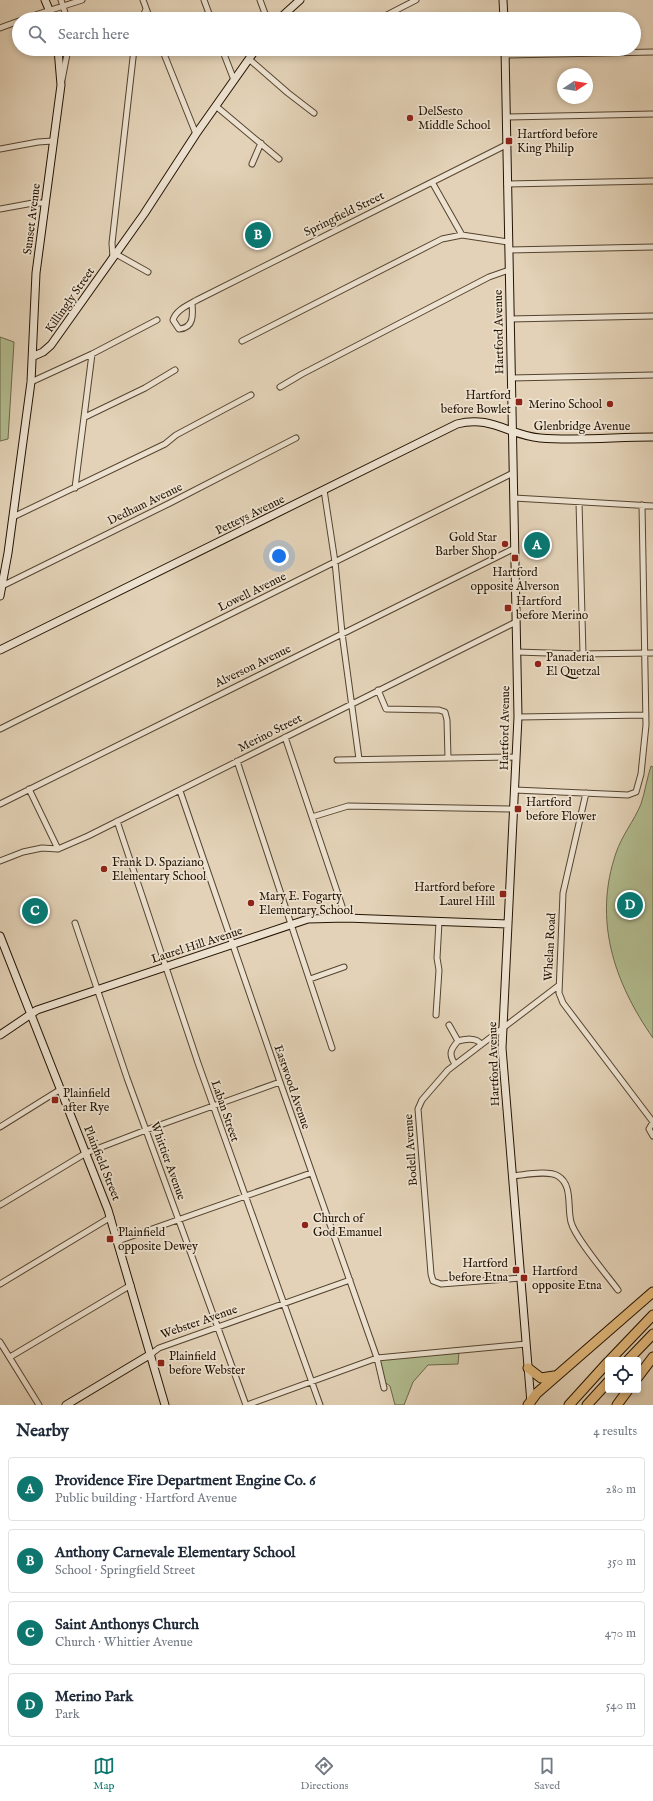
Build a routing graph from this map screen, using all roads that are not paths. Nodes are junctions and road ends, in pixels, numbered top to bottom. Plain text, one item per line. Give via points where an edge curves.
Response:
1 (82, 0) edge
2 (143, 0) edge
3 (204, 0) edge
4 (260, 0) edge
5 (300, 0) edge
6 (416, 0) edge
7 (504, 0) edge
8 (46, 2) edge
9 (62, 2) edge
10 (146, 9) junction
11 (50, 10) junction
12 (44, 12) edge
13 (65, 12) edge
14 (145, 12) edge
15 (147, 12) edge
16 (208, 12) edge
17 (264, 12) edge
18 (287, 12) edge
19 (393, 12) edge
20 (504, 12) edge
21 (12, 24) edge
22 (0, 28) edge
23 (641, 52) edge
24 (653, 52) edge
25 (59, 56) edge
26 (67, 56) edge
27 (133, 56) edge
28 (165, 56) edge
29 (225, 56) edge
30 (251, 56) edge
31 (505, 56) edge
32 (249, 59) junction
33 (234, 80) junction
34 (61, 85) junction
35 (216, 107) junction
36 (314, 113) dead end
37 (653, 114) edge
38 (506, 117) junction
39 (196, 134) junction
40 (54, 141) junction
41 (261, 143) junction
42 (506, 145) junction
43 (0, 149) edge
44 (279, 159) dead end
45 (252, 164) dead end
46 (653, 181) edge
47 (432, 182) junction
48 (507, 184) junction
49 (45, 203) junction
50 (0, 209) edge
51 (462, 235) junction
52 (508, 242) junction
53 (653, 247) edge
54 (508, 250) junction
55 (115, 256) junction
56 (509, 270) junction
57 (148, 272) dead end
58 (192, 303) junction
59 (653, 316) edge
60 (510, 319) junction
61 (157, 320) dead end
62 (242, 341) dead end
63 (92, 354) junction
64 (34, 356) junction
65 (175, 370) dead end
66 (653, 375) edge
67 (511, 378) junction
68 (31, 382) junction
69 (280, 387) dead end
70 (251, 395) dead end
71 (85, 417) junction
72 (512, 431) junction
73 (653, 437) edge
74 (296, 438) dead end
75 (513, 473) junction
76 (75, 488) junction
77 (324, 490) junction
78 (514, 498) junction
79 (579, 502) junction
80 (642, 505) junction
81 (653, 506) edge
82 (13, 517) junction
83 (515, 548) junction
84 (335, 562) junction
85 (2, 586) junction
86 (0, 595) edge
87 (516, 622) junction
88 (342, 633) junction
89 (0, 650) edge
90 (517, 652) junction
91 (645, 653) junction
92 (653, 653) edge
93 (583, 654) junction
94 (378, 690) junction
95 (352, 703) junction
96 (646, 715) junction
97 (518, 718) junction
98 (0, 729) edge
99 (285, 737) junction
100 (516, 757) junction
101 (359, 758) junction
102 (448, 758) junction
103 (337, 760) dead end
104 (237, 761) junction
105 (29, 789) junction
106 (515, 790) junction
107 (180, 791) junction
108 (586, 793) junction
109 (0, 804) edge
110 (514, 809) junction
111 (312, 817) junction
112 (116, 821) junction
113 (58, 849) junction
114 (0, 861) edge
115 (346, 918) junction
116 (439, 922) junction
117 (75, 923) dead end
118 (508, 924) junction
119 (291, 925) junction
120 (0, 936) edge
121 (232, 945) junction
122 (164, 966) junction
123 (344, 967) dead end
124 (310, 979) junction
125 (558, 986) junction
126 (98, 989) junction
127 (31, 1014) junction
128 (436, 1015) dead end
129 (449, 1025) dead end
130 (503, 1028) junction
131 (0, 1035) edge
132 (458, 1040) junction
133 (481, 1044) junction
134 (332, 1048) dead end
135 (455, 1064) junction
136 (280, 1082) junction
137 (60, 1089) junction
138 (213, 1106) junction
139 (653, 1122) edge
140 (0, 1127) edge
141 (146, 1130) junction
142 (653, 1136) edge
143 (86, 1153) junction
144 (311, 1173) junction
145 (512, 1176) junction
146 (245, 1196) junction
147 (0, 1205) edge
148 (111, 1217) junction
149 (179, 1220) junction
150 (118, 1241) junction
151 (520, 1278) junction
152 (350, 1280) junction
153 (0, 1284) edge
154 (131, 1285) junction
155 (618, 1290) dead end
156 (653, 1292) edge
157 (283, 1304) junction
158 (653, 1315) edge
159 (218, 1328) junction
160 (653, 1334) edge
161 (0, 1342) edge
162 (526, 1344) junction
163 (151, 1354) junction
164 (10, 1357) junction
165 (613, 1357) edge
166 (631, 1357) edge
167 (653, 1357) edge
168 (377, 1358) junction
169 (605, 1365) edge
170 (528, 1368) junction
171 (641, 1373) edge
172 (559, 1374) junction
173 (311, 1382) junction
174 (605, 1385) edge
175 (384, 1388) dead end
176 (626, 1393) edge
177 (530, 1403) edge
178 (39, 1405) edge
179 (66, 1405) edge
180 (166, 1405) edge
181 (246, 1405) edge
182 (320, 1405) edge
183 (569, 1405) edge
184 (587, 1405) edge
185 (617, 1405) edge

1 - 9 street
2 - 10 street
3 - 16 street
4 - 17 street
5 - 18 main road
6 - 19 street
7 - 20 main road
8 - 11 main road
9 - 11 street
9 - 13 street
10 - 14 street
10 - 15 street
11 - 12 street
21 - 22 street
23 - 24 street
25 - 34 main road, Sunset Avenue
26 - 34 street, Sunset Avenue
27 - 55 street via 112,243
28 - 39 street
29 - 33 street
30 - 32 main road, Killingly Street
31 - 38 main road, Hartford Avenue
32 - 33 main road, Killingly Street
32 - 36 street
33 - 35 main road, Killingly Street
34 - 40 main road, Sunset Avenue
35 - 39 main road, Killingly Street
35 - 41 street
37 - 38 street
38 - 42 main road, Hartford Avenue
39 - 55 main road, Killingly Street
40 - 43 street
40 - 49 main road, Sunset Avenue
41 - 44 street
41 - 45 street
42 - 47 street, Springfield Street
42 - 48 main road, Hartford Avenue
46 - 48 street
47 - 51 street
47 - 58 street, Springfield Street
48 - 52 main road, Hartford Avenue
49 - 50 street
49 - 64 main road, Sunset Avenue via 34,301
51 - 52 street
51 - 62 street via 442,239
52 - 54 main road, Hartford Avenue
53 - 54 street
54 - 56 main road, Hartford Avenue
55 - 57 street
55 - 64 main road, Killingly Street via 51,345
56 - 60 main road, Hartford Avenue
56 - 69 street via 489,277
58 - 58 street, Springfield Street via 190,326 179,329 173,320 174,314
59 - 60 street
60 - 67 main road, Hartford Avenue
61 - 63 street
63 - 68 street
63 - 71 street
64 - 68 main road
65 - 71 street via 146,388
66 - 67 street
67 - 72 main road, Hartford Avenue
68 - 82 main road
70 - 76 street via 165,444
71 - 76 street
72 - 73 main road, Glenbridge Avenue via 539,438
72 - 75 main road, Hartford Avenue
72 - 77 main road, Petteys Avenue via 481,421 457,424
74 - 85 street, Dedham Avenue
75 - 78 main road, Hartford Avenue
75 - 84 street, Lowell Avenue
76 - 82 street
77 - 84 street
77 - 89 main road, Petteys Avenue
78 - 79 street
78 - 83 main road, Hartford Avenue
79 - 80 street
79 - 93 street
80 - 81 street
80 - 91 street
82 - 85 main road
83 - 87 main road, Hartford Avenue
83 - 88 street, Alverson Avenue
84 - 88 street
84 - 98 street, Lowell Avenue
85 - 86 main road
87 - 90 main road, Hartford Avenue
87 - 94 street, Merino Street
88 - 95 street
88 - 105 street, Alverson Avenue
90 - 93 street
90 - 97 main road, Hartford Avenue
91 - 92 street
91 - 93 street
91 - 96 street
94 - 95 street, Merino Street
94 - 102 street via 386,709 445,712 448,720
95 - 99 street, Merino Street
95 - 101 street
96 - 97 street
96 - 108 street via 643,766 636,792 628,795
97 - 100 main road, Hartford Avenue
99 - 104 street, Merino Street
99 - 111 street
100 - 102 street
100 - 106 main road, Hartford Avenue
101 - 102 street
101 - 103 street
104 - 107 street, Merino Street
104 - 119 street
105 - 109 street, Alverson Avenue
105 - 113 street
106 - 108 street
106 - 110 main road, Hartford Avenue
107 - 112 street, Merino Street
107 - 121 street, Eastwood Avenue
108 - 125 street, Whelan Road via 564,889
110 - 111 street via 348,806
110 - 118 main road, Hartford Avenue
111 - 115 street
112 - 113 street, Merino Street
112 - 122 street, Laban Street
113 - 114 street, Merino Street via 42,848
115 - 116 main road, Laurel Hill Avenue
115 - 119 main road, Laurel Hill Avenue via 314,918
116 - 118 main road, Laurel Hill Avenue
116 - 128 street
117 - 126 street, Whittier Avenue
118 - 130 main road, Hartford Avenue
119 - 121 main road, Laurel Hill Avenue
119 - 124 street
120 - 127 main road, Plainfield Street
121 - 122 main road, Laurel Hill Avenue
121 - 136 street, Eastwood Avenue
122 - 126 main road, Laurel Hill Avenue
122 - 138 street, Laban Street
123 - 124 street
124 - 134 street
125 - 130 street, Bodell Avenue
125 - 139 street, Whelan Road via 559,996 563,1002
126 - 127 main road, Laurel Hill Avenue
126 - 141 street, Whittier Avenue
127 - 131 main road, Laurel Hill Avenue
127 - 137 main road, Plainfield Street
129 - 132 street
130 - 133 street, Bodell Avenue
130 - 145 main road, Hartford Avenue
132 - 133 street via 475,1039
132 - 135 street via 450,1056
133 - 135 street, Bodell Avenue
135 - 151 street, Bodell Avenue via 428,1092 418,1109 433,1281 441,1284
136 - 138 street
136 - 144 street, Eastwood Avenue
137 - 140 street
137 - 143 main road, Plainfield Street
138 - 141 street
138 - 146 street, Laban Street
139 - 142 street, Whelan Road via 649,1129
141 - 143 street
141 - 149 street, Whittier Avenue
143 - 147 street
143 - 148 main road, Plainfield Street
144 - 146 street
144 - 152 street, Eastwood Avenue
145 - 151 main road, Hartford Avenue
145 - 155 street via 549,1174 563,1180 568,1189 572,1226
146 - 149 street
146 - 157 street, Laban Street
148 - 150 main road, Plainfield Street
148 - 153 street
149 - 150 street
149 - 159 street, Whittier Avenue
150 - 154 main road, Plainfield Street
151 - 162 main road, Hartford Avenue
152 - 157 street, Webster Avenue
152 - 168 street, Eastwood Avenue
154 - 163 main road, Plainfield Street
154 - 164 street
156 - 172 highway
157 - 159 street, Webster Avenue
157 - 173 street, Laban Street
158 - 165 highway
159 - 163 street, Webster Avenue via 158,1348
159 - 181 street, Whittier Avenue
160 - 166 highway
161 - 164 street
162 - 168 street
162 - 170 main road, Hartford Avenue
163 - 179 main road, Webster Avenue
163 - 180 main road, Plainfield Street
164 - 178 street
167 - 171 highway
168 - 173 street
168 - 175 street, Eastwood Avenue
169 - 183 highway
170 - 172 highway via 544,1379
170 - 177 main road, Hartford Avenue
172 - 177 highway via 537,1393
173 - 181 street
173 - 182 street, Laban Street
174 - 184 highway
176 - 185 highway

